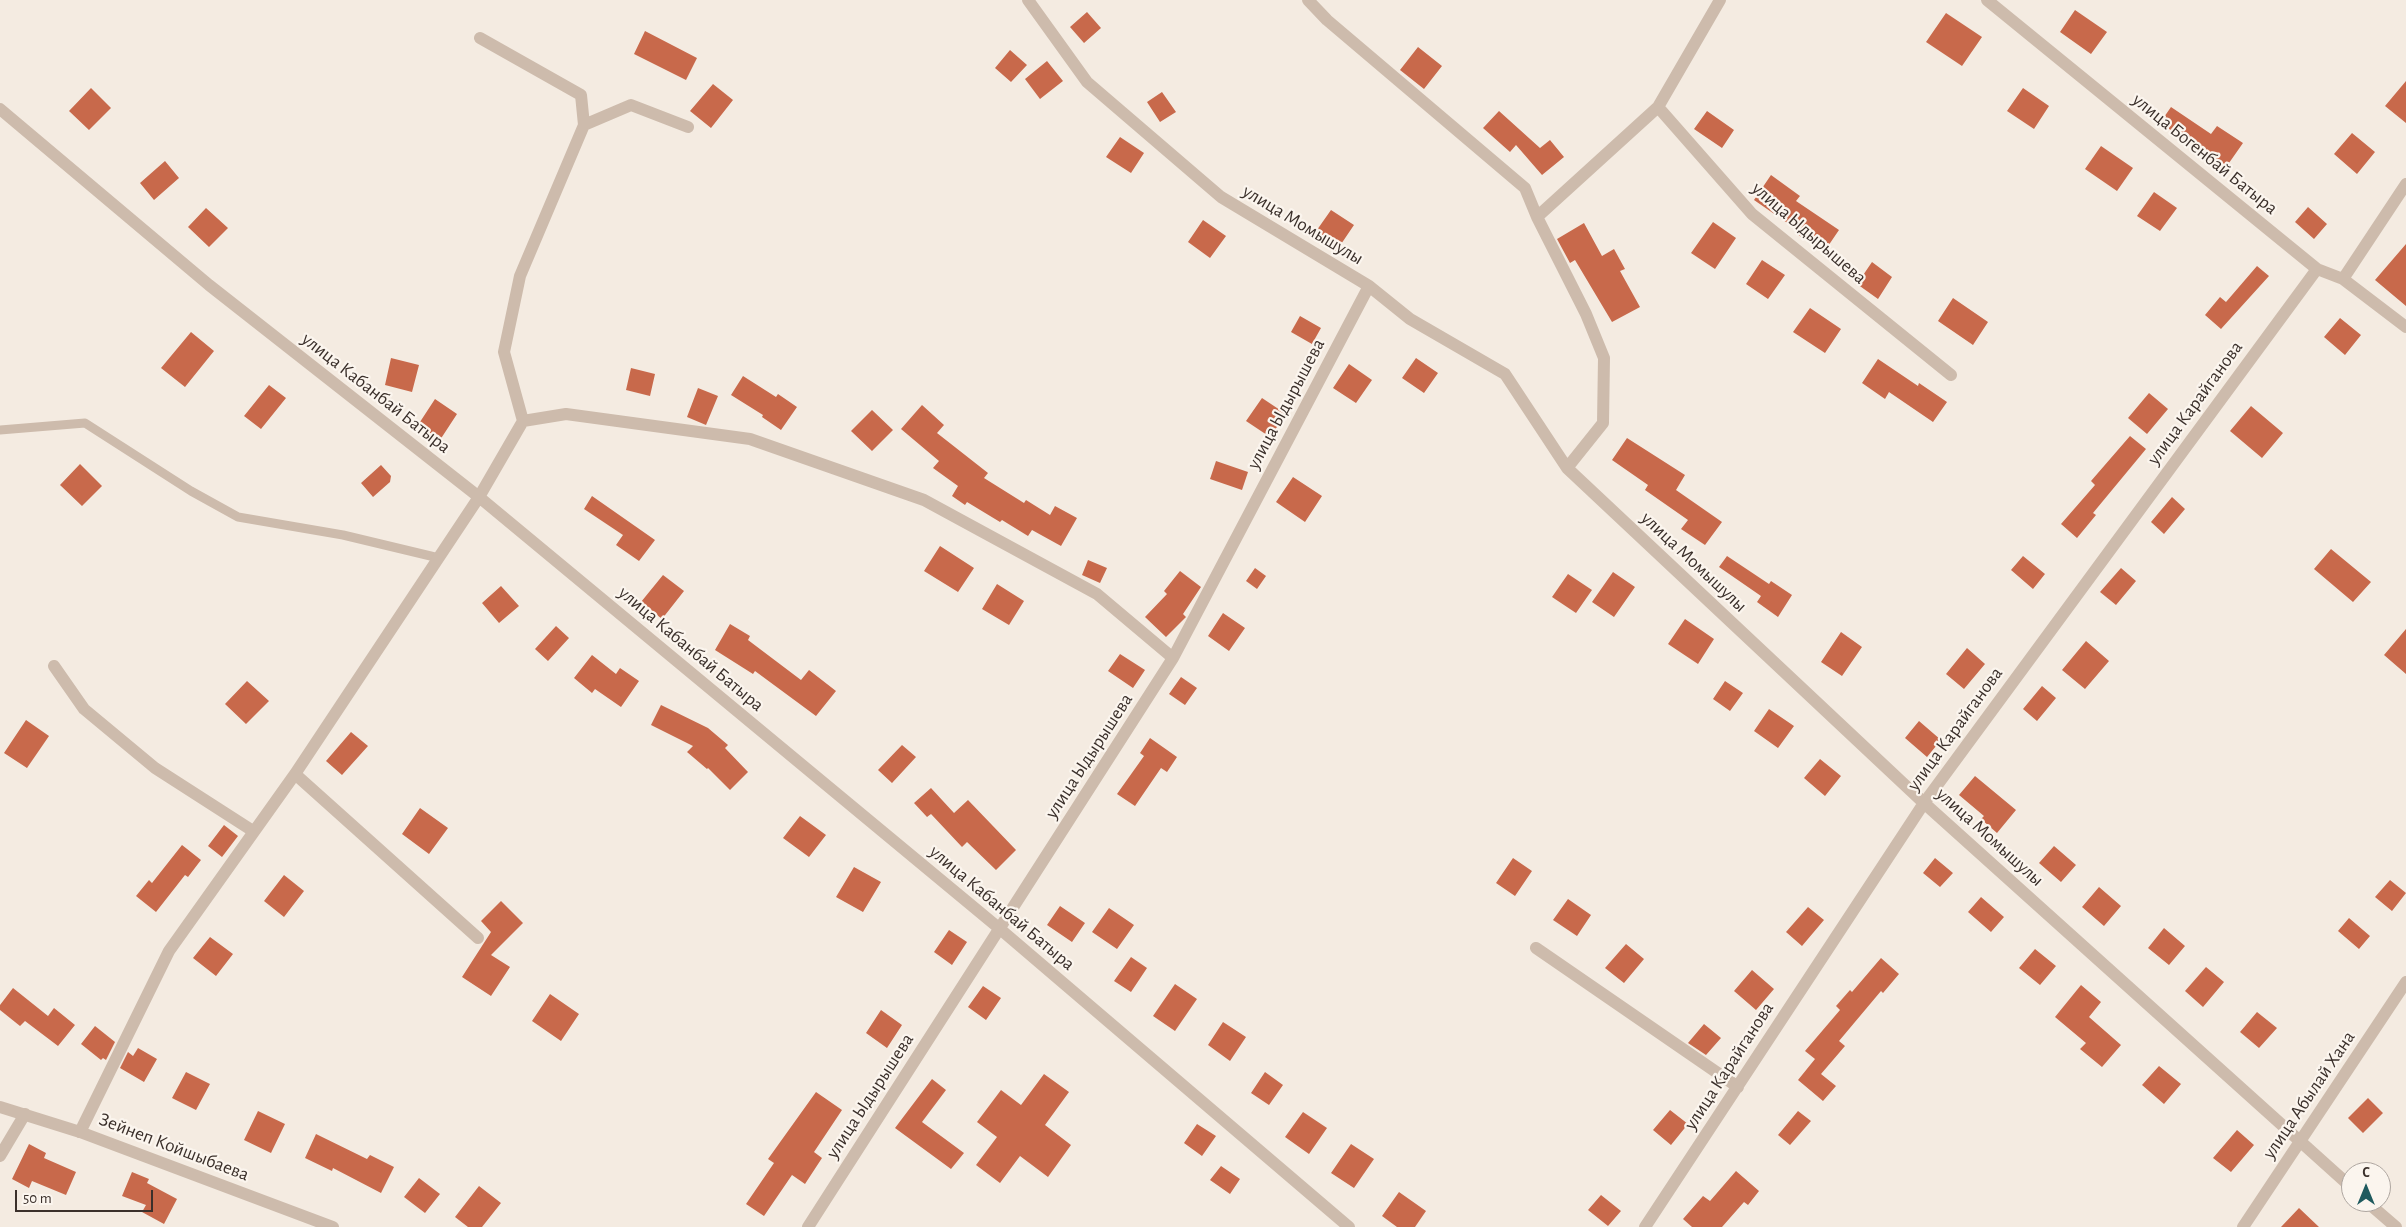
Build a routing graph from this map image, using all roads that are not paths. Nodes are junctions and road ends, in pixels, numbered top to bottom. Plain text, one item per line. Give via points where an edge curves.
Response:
1 (1028, 0) edge
2 (1308, 0) edge
3 (1720, 0) edge
4 (1987, 0) edge
5 (2003, 5) edge
6 (480, 38) dead end
7 (1658, 107) junction
8 (0, 109) edge
9 (584, 125) junction
10 (688, 127) dead end
11 (2406, 184) edge
12 (1537, 217) junction
13 (2317, 270) junction
14 (2343, 279) junction
15 (1369, 286) junction
16 (2406, 327) edge
17 (1951, 375) dead end
18 (523, 421) junction
19 (0, 430) edge
20 (1567, 468) junction
21 (479, 497) junction
22 (439, 558) junction
23 (1173, 658) junction
24 (54, 666) dead end
25 (295, 774) junction
26 (1924, 803) junction
27 (253, 831) junction
28 (1000, 929) junction
29 (478, 938) dead end
30 (1536, 948) dead end
31 (2406, 982) edge
32 (1738, 1087) junction
33 (0, 1106) edge
34 (24, 1114) junction
35 (80, 1132) junction
36 (2300, 1142) junction
37 (0, 1156) edge
38 (2341, 1178) edge
39 (2379, 1212) edge
40 (333, 1227) edge
41 (808, 1227) edge
42 (1349, 1227) edge
43 (1646, 1227) edge
44 (2242, 1227) edge
45 (2396, 1227) edge

1 - 15 street, улица Момышулы via 1087,82 1221,198
2 - 12 street via 1525,188
3 - 7 street
4 - 5 street, улица Богенбай Батыра
5 - 13 street, улица Богенбай Батыра
6 - 9 street via 581,95
7 - 12 street
7 - 17 street, улица Ыдырышева via 1752,214
8 - 21 street, улица Кабанбай Батыра via 209,285
9 - 10 street via 631,105
9 - 18 street via 520,276 504,352
11 - 14 street
12 - 20 street via 1586,314 1604,358 1603,423
13 - 14 street, улица Богенбай Батыра
13 - 26 street, улица Карайганова
14 - 16 street, улица Богенбай Батыра
15 - 20 street, улица Момышулы via 1410,319 1505,374
15 - 23 street, улица Ыдырышева
18 - 21 street
18 - 23 street via 566,414 750,440 924,500 1098,594
19 - 22 lane via 85,423 238,517 343,535
20 - 26 street, улица Момышулы
21 - 22 street
21 - 28 street, улица Кабанбай Батыра
22 - 25 street
23 - 28 street, улица Ыдырышева
24 - 27 street via 84,709 154,768
25 - 27 street
25 - 29 street
26 - 32 street, улица Карайганова
26 - 36 street, улица Момышулы
27 - 35 street via 169,951
28 - 41 street, улица Ыдырышева
28 - 42 street, улица Кабанбай Батыра
30 - 32 street
31 - 36 street, улица Абылай Хана
32 - 43 street, улица Карайганова
33 - 34 street, Зейнеп Койшыбаева
34 - 35 street, Зейнеп Койшыбаева
34 - 37 street
35 - 40 street, Зейнеп Койшыбаева
36 - 38 street, улица Момышулы
36 - 44 street, улица Абылай Хана
39 - 45 street

